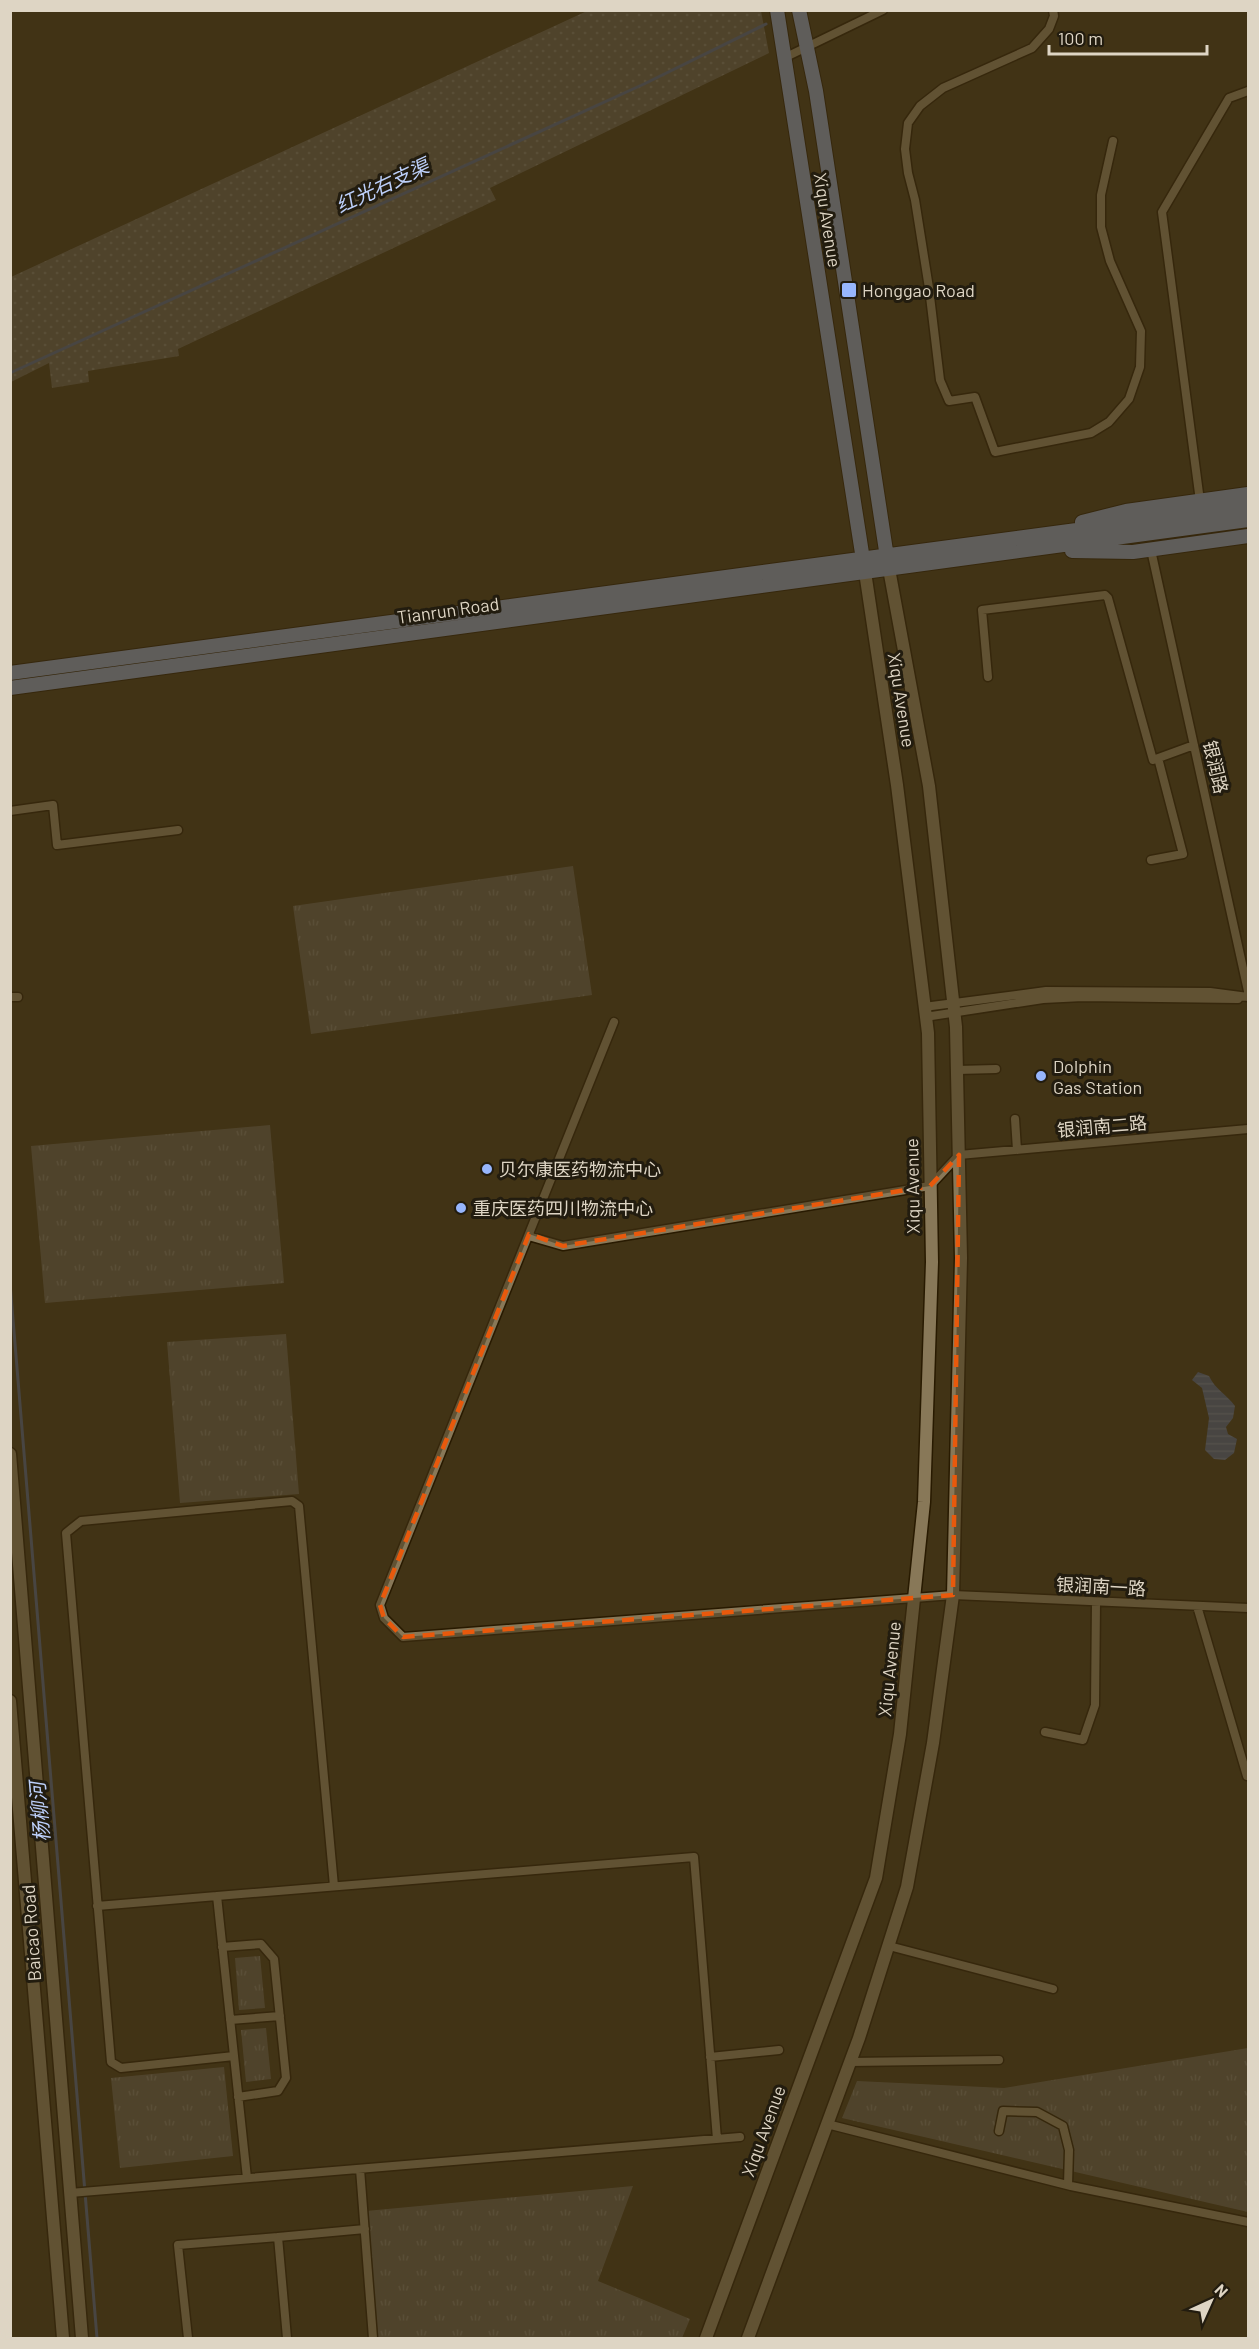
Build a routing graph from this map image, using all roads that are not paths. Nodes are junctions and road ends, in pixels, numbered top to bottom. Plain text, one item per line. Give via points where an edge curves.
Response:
1 (777, 10) edge
2 (799, 10) edge
3 (884, 10) edge
4 (1053, 10) edge
5 (807, 49) junction
6 (784, 58) junction
7 (1248, 91) edge
8 (1113, 141) dead end
9 (1248, 495) edge
10 (1200, 501) junction
11 (1248, 507) edge
12 (1248, 520) edge
13 (1248, 536) edge
14 (1028, 543) junction
15 (1151, 550) junction
16 (886, 555) junction
17 (864, 566) junction
18 (890, 569) junction
19 (10, 673) edge
20 (988, 677) dead end
21 (10, 688) edge
22 (1194, 745) junction
23 (1158, 758) junction
24 (10, 811) edge
25 (178, 830) dead end
26 (1151, 860) dead end
27 (1248, 991) edge
28 (1248, 997) edge
29 (954, 1008) junction
30 (925, 1012) junction
31 (614, 1022) dead end
32 (996, 1069) dead end
33 (957, 1070) junction
34 (1015, 1119) dead end
35 (1248, 1129) edge
36 (1017, 1150) junction
37 (959, 1155) junction
38 (930, 1186) junction
39 (529, 1234) junction
40 (10, 1454) edge
41 (952, 1595) junction
42 (915, 1597) junction
43 (1096, 1602) junction
44 (1197, 1606) junction
45 (1248, 1608) edge
46 (10, 1701) edge
47 (1045, 1732) dead end
48 (1247, 1776) edge
49 (334, 1886) junction
50 (217, 1896) junction
51 (97, 1906) junction
52 (889, 1946) junction
53 (222, 1947) junction
54 (1053, 1989) dead end
55 (280, 2016) junction
56 (230, 2020) junction
57 (779, 2050) dead end
58 (234, 2056) junction
59 (710, 2057) junction
60 (999, 2060) dead end
61 (850, 2062) junction
62 (238, 2097) junction
63 (827, 2124) junction
64 (999, 2130) dead end
65 (740, 2137) dead end
66 (717, 2139) junction
67 (360, 2169) junction
68 (247, 2178) junction
69 (1068, 2186) junction
70 (75, 2193) junction
71 (1248, 2222) edge
72 (365, 2229) junction
73 (278, 2237) junction
74 (63, 2338) edge
75 (82, 2338) edge
76 (188, 2338) edge
77 (287, 2338) edge
78 (373, 2338) edge
79 (706, 2338) edge
80 (748, 2338) edge

1 - 6 main road, Xiqu Avenue
2 - 5 main road, Xiqu Avenue
3 - 5 street
4 - 8 street via 1049,29 1032,48 943,88 920,106 908,123 905,149 940,380 949,401 975,397 995,452 1091,433 1109,422 1129,399 1140,368 1141,331 1110,261 1101,227 1101,195
5 - 6 street
5 - 16 main road, Xiqu Avenue
6 - 17 main road, Xiqu Avenue
7 - 10 street via 1229,98 1162,212
9 - 10 main road
10 - 14 main road via 1126,511
11 - 14 main road
12 - 14 main road
13 - 15 main road
14 - 15 main road via 1133,552
14 - 16 main road
14 - 18 main road
15 - 22 street, 银润路
16 - 17 main road
16 - 18 main road, Xiqu Avenue
17 - 18 main road, Tianrun Road
17 - 19 main road, Tianrun Road
17 - 21 main road, Tianrun Road
17 - 30 main road, Xiqu Avenue via 897,785
18 - 29 main road, Xiqu Avenue via 928,786
20 - 23 street via 982,610 1105,595 1153,759
22 - 23 street
22 - 27 street, 银润路
23 - 26 street via 1183,854
24 - 25 street via 53,805 57,845
28 - 29 street via 1226,1001 1073,998
29 - 30 street
29 - 33 main road, Xiqu Avenue
30 - 38 main road, Xiqu Avenue
31 - 39 street
32 - 33 street
33 - 37 main road, Xiqu Avenue
34 - 36 street
35 - 36 street, 银润南二路
36 - 37 street, 银润南二路
37 - 38 street
37 - 41 main road, Xiqu Avenue via 961,1258
38 - 39 street via 563,1246
38 - 42 main road, Xiqu Avenue via 932,1262 924,1502
39 - 42 street, 银润南一路 via 380,1605 384,1618 403,1637
40 - 70 main road, Baicao Road
41 - 42 street, 银润南一路
41 - 43 street, 银润南一路
41 - 52 main road, Xiqu Avenue via 933,1743 908,1887
42 - 79 main road, Xiqu Avenue via 900,1734 876,1878
43 - 44 street, 银润南一路
43 - 47 street via 1095,1705 1083,1740
44 - 45 street, 银润南一路
44 - 48 street
46 - 74 main road, Baicao Road
49 - 50 street
49 - 51 street via 299,1506 292,1501 81,1521 66,1533
49 - 59 street via 694,1857
50 - 51 street
50 - 53 street
51 - 58 street via 111,2062 121,2068
52 - 54 street
52 - 61 main road, Xiqu Avenue
53 - 55 street via 261,1944 274,1959
53 - 56 street
55 - 56 street
55 - 62 street via 286,2078 278,2091
56 - 58 street
57 - 59 street
58 - 62 street
59 - 66 street
60 - 61 street
61 - 63 main road, Xiqu Avenue
62 - 68 street
63 - 69 street
63 - 80 main road, Xiqu Avenue
64 - 69 street via 1003,2111 1037,2112 1063,2126 1069,2150
65 - 66 street
66 - 67 street
67 - 68 street
67 - 72 street
68 - 70 street
69 - 71 street
70 - 75 main road, Baicao Road
72 - 73 street
72 - 78 street
73 - 76 street via 178,2245
73 - 77 street

